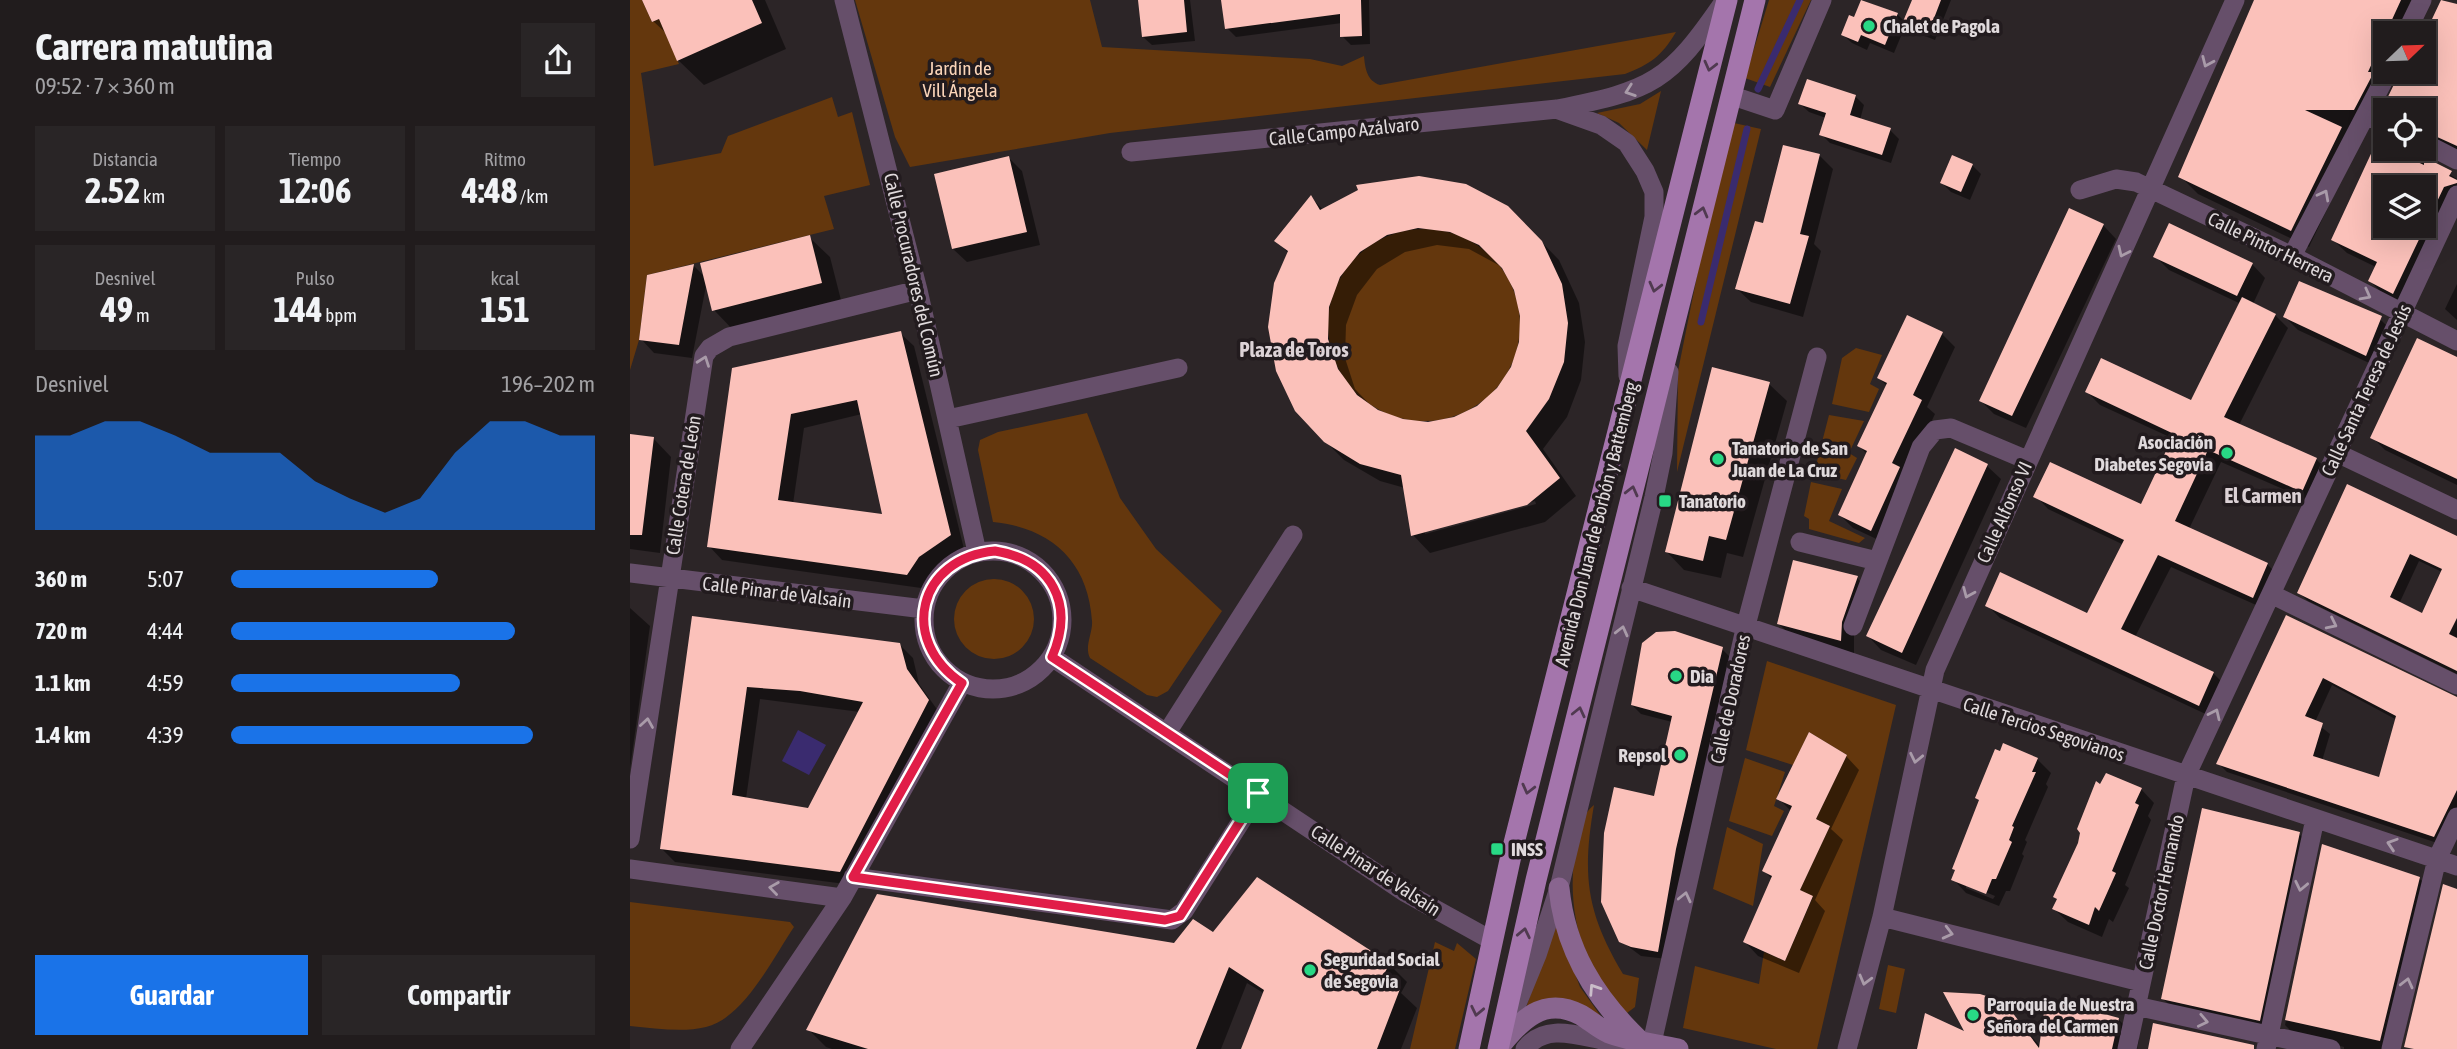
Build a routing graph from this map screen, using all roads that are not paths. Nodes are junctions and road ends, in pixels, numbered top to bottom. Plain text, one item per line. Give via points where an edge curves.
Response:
1 (844, 0) edge
2 (1726, 0) edge
3 (1755, 0) edge
4 (1822, 0) edge
5 (2235, 0) edge
6 (2422, 0) edge
7 (2412, 21) edge
8 (2382, 84) edge
9 (1742, 99) dead end
10 (1557, 109) junction
11 (2367, 115) junction
12 (2373, 118) edge
13 (2436, 149) edge
14 (1131, 152) dead end
15 (2457, 160) edge
16 (2080, 190) dead end
17 (2151, 190) junction
18 (2457, 195) edge
19 (2292, 256) junction
20 (918, 290) junction
21 (2402, 314) junction
22 (1672, 326) junction
23 (2457, 341) edge
24 (1817, 357) dead end
25 (1178, 368) dead end
26 (1630, 391) junction
27 (948, 419) junction
28 (2337, 453) junction
29 (2027, 460) junction
30 (2457, 510) edge
31 (1293, 535) dead end
32 (1800, 542) dead end
33 (977, 552) junction
34 (1877, 561) junction
35 (630, 573) edge
36 (669, 579) junction
37 (1631, 588) junction
38 (2271, 594) junction
39 (924, 609) junction
40 (1853, 625) dead end
41 (1745, 629) junction
42 (1052, 657) junction
43 (962, 683) junction
44 (2457, 685) edge
45 (1931, 691) junction
46 (1168, 731) junction
47 (2186, 776) junction
48 (1258, 793) junction
49 (2457, 817) edge
50 (2315, 820) junction
51 (630, 839) edge
52 (2437, 859) junction
53 (2457, 866) edge
54 (630, 869) edge
55 (853, 877) junction
56 (1559, 888) junction
57 (842, 898) junction
58 (1882, 917) junction
59 (1491, 940) junction
60 (2141, 982) junction
61 (2136, 1006) junction
62 (1646, 1042) junction
63 (2267, 1042) edge
64 (1499, 1048) edge
65 (740, 1049) edge
66 (1469, 1049) edge
67 (1525, 1049) edge
68 (1678, 1049) edge
69 (1847, 1049) edge
70 (2127, 1049) edge
71 (2331, 1049) edge
72 (2391, 1049) edge

1 - 20 street, Calle Procuradores del Común
2 -> 10 street, Calle Campo Azálvaro via 1694,45 1647,85
2 -> 26 main road, Avenida Don Juan de Borbón y Battemberg
22 -> 3 main road, Avenida Don Juan de Borbón y Battemberg
4 - 9 street via 1775,110
5 -> 17 street, Calle Alfonso VI
6 - 7 street
8 - 11 street
10 - 14 street, Calle Campo Azálvaro
10 - 26 street, Calle Campo Azálvaro via 1601,125 1627,143 1650,182 1655,205 1627,346
11 - 12 street
19 -> 11 street
13 - 15 street
16 - 17 street, Calle Pintor Herrera via 2116,179
17 - 19 street, Calle Pintor Herrera
17 -> 29 street, Calle Alfonso VI
18 - 21 street, Calle Santa Teresa de Jesús
19 -> 21 street, Calle Pintor Herrera
20 - 27 street, Calle Procuradores del Común
36 -> 20 street, Calle Cotera de León via 701,365 710,348 729,337
21 - 23 street, Calle Pintor Herrera
21 - 28 street, Calle Santa Teresa de Jesús
22 - 37 street, Avenida Don Juan de Borbón y Battemberg via 1663,453
64 -> 22 main road, Avenida Don Juan de Borbón y Battemberg
24 - 41 street, Calle de Doradores
25 - 27 street
26 -> 59 main road, Avenida Don Juan de Borbón y Battemberg
27 - 33 street, Calle Procuradores del Común
28 - 30 street
28 - 38 street, Calle Santa Teresa de Jesús
29 - 34 street via 1951,428 1935,430 1921,447
29 -> 45 street, Calle Alfonso VI via 1935,670
31 - 46 street
32 - 34 street
33 - 39 street via 937,579
33 - 42 street via 1013,554 1030,561 1049,580 1063,622
34 - 40 street
35 - 36 street, Calle Pinar de Valsaín
36 - 39 street, Calle Pinar de Valsaín
51 -> 36 street, Calle Cotera de León
37 - 41 street, Calle Tercios Segovianos
56 -> 37 street, Avenida Don Juan de Borbón y Battemberg
38 -> 44 street
47 -> 38 street, Calle Santa Teresa de Jesús
39 - 43 street via 928,644 947,673
41 - 45 street, Calle Tercios Segovianos
62 -> 41 street, Calle de Doradores
42 - 43 street via 1019,685 991,690
42 - 46 street, Calle Pinar de Valsaín
43 - 55 street
45 - 47 street, Calle Tercios Segovianos
45 -> 58 street, Calle Alfonso VI
46 - 48 street, Calle Pinar de Valsaín
47 - 50 street, Calle Tercios Segovianos
47 - 60 street, Calle Doctor Hernando
48 - 55 street via 1184,911 1172,920
48 - 59 street, Calle Pinar de Valsaín via 1406,893
49 - 52 street
52 -> 50 street, Calle Tercios Segovianos
50 -> 63 street
52 - 53 street, Calle Tercios Segovianos
72 -> 52 street
57 -> 54 street
55 - 57 street
62 -> 56 street via 1601,999 1586,976 1567,930
56 - 64 street, Avenida Don Juan de Borbón y Battemberg via 1529,978
57 - 65 street
58 -> 60 street
58 -> 69 street, Calle Alfonso VI
59 -> 66 main road, Avenida Don Juan de Borbón y Battemberg
60 - 61 street, Calle Doctor Hernando
61 -> 63 street
61 - 70 street, Calle Doctor Hernando
62 - 64 street via 1609,1033 1571,1011 1548,1009 1523,1018
62 - 67 street via 1611,1043 1553,1032 1536,1037
62 - 68 street
63 - 71 street

